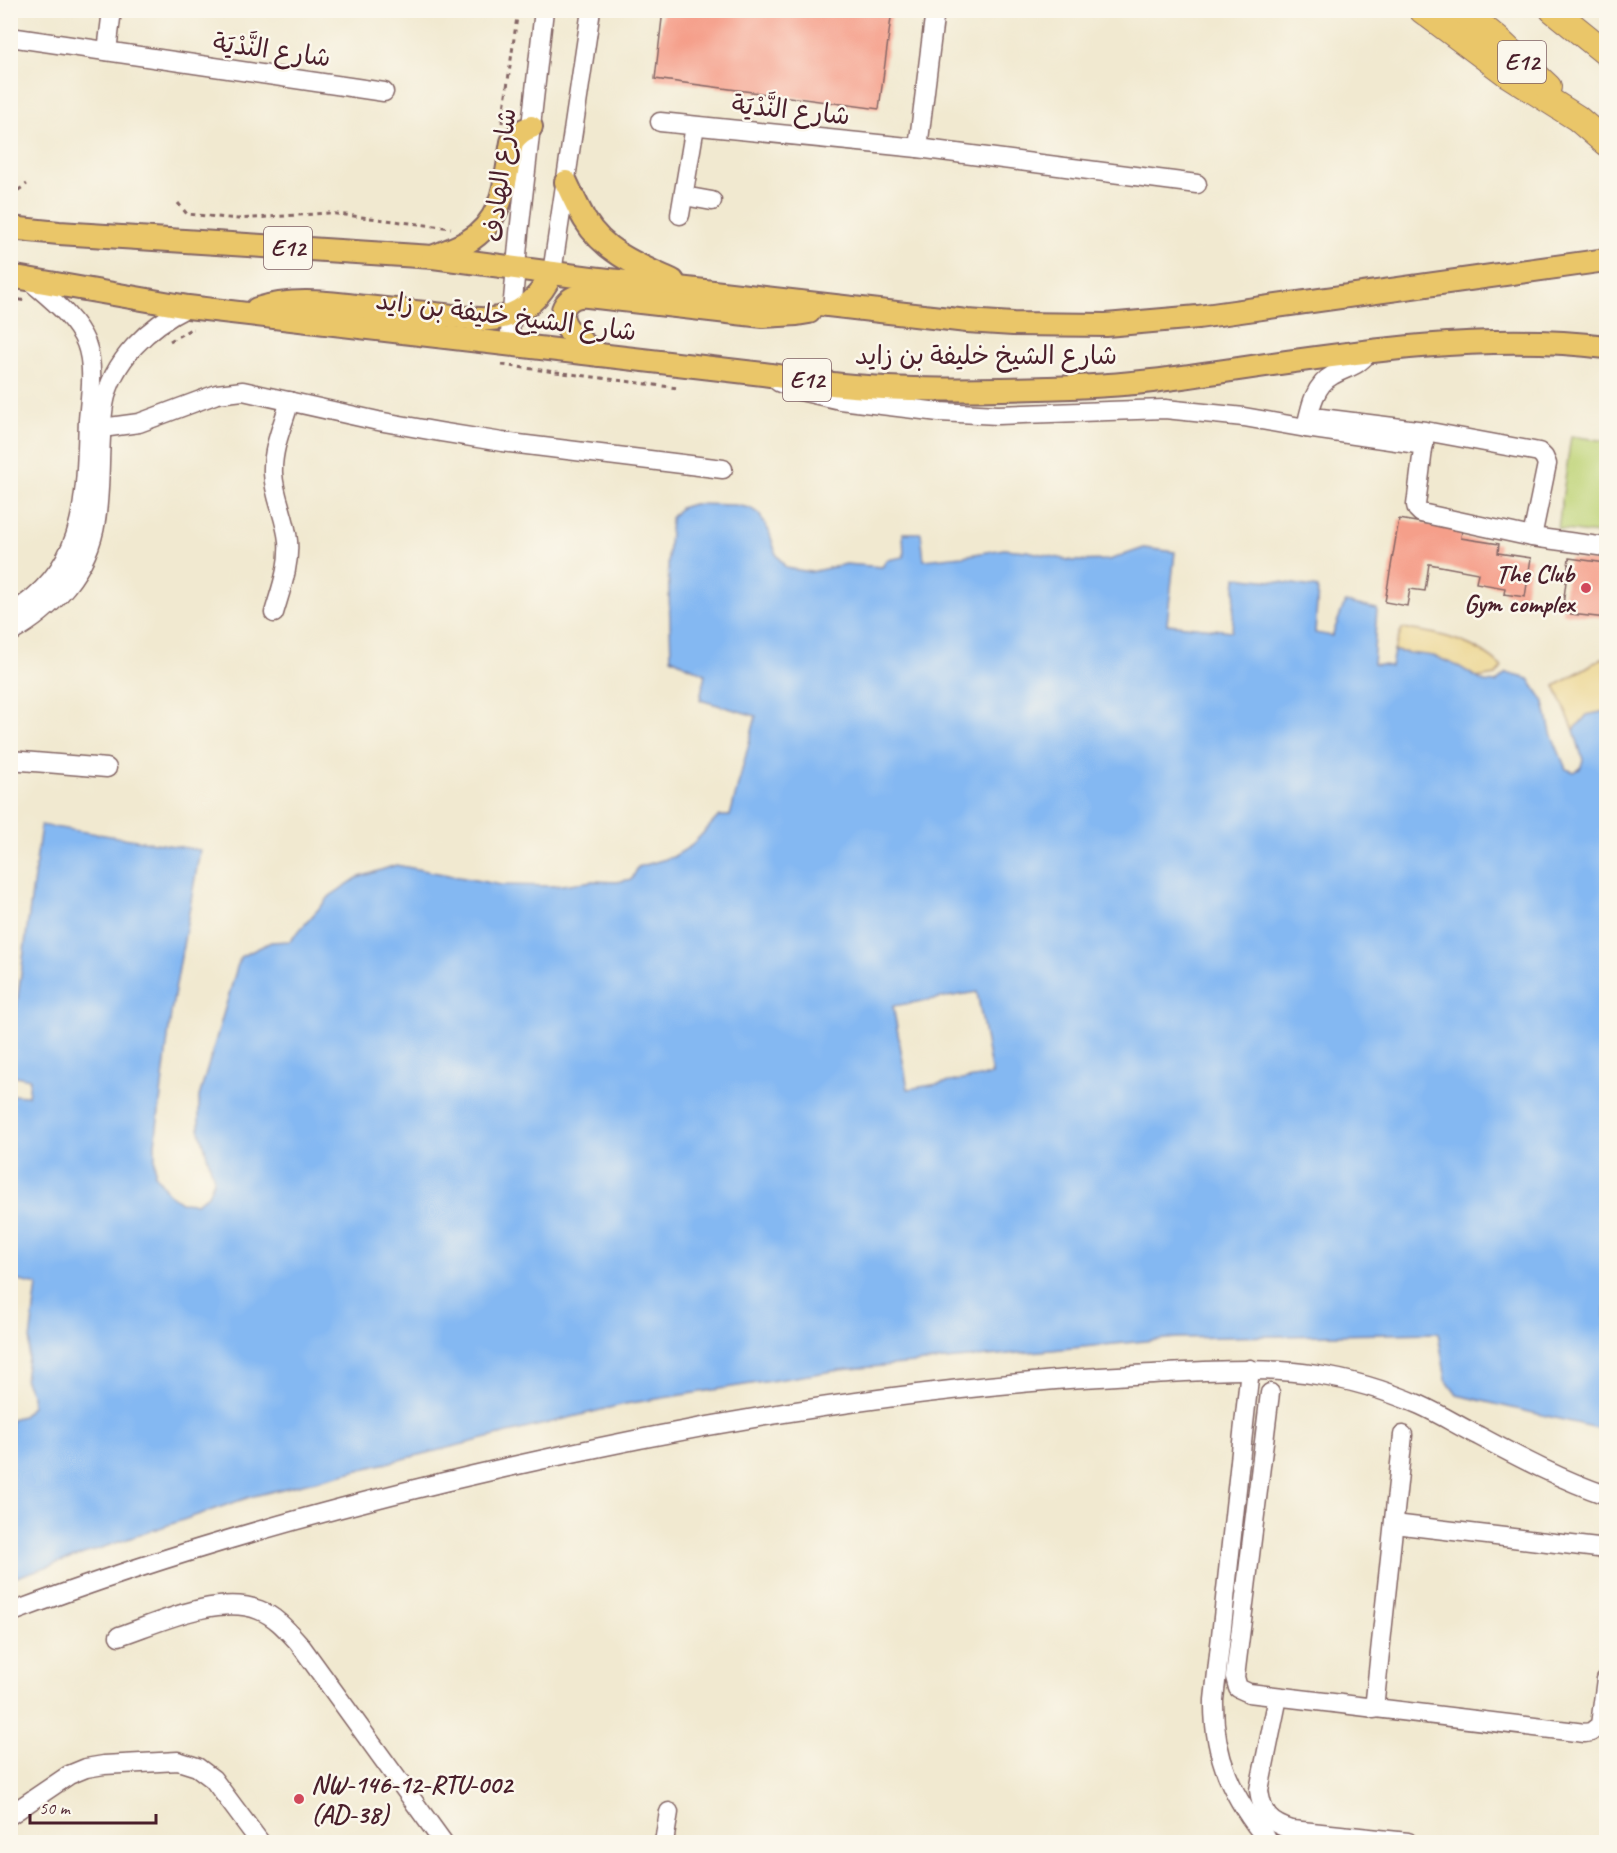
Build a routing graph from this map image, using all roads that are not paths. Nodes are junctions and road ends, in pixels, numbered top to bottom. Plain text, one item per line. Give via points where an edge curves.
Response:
1 (112, 10) edge
2 (544, 10) edge
3 (591, 10) edge
4 (935, 10) edge
5 (1422, 10) edge
6 (1462, 10) edge
7 (1553, 10) edge
8 (10, 37) edge
9 (107, 51) junction
10 (1606, 53) edge
11 (384, 92) dead end
12 (1577, 118) junction
13 (660, 122) dead end
14 (695, 126) junction
15 (531, 127) junction
16 (1606, 143) edge
17 (918, 148) junction
18 (566, 182) junction
19 (1197, 184) dead end
20 (684, 196) junction
21 (712, 201) dead end
22 (680, 215) dead end
23 (10, 219) edge
24 (10, 228) edge
25 (59, 233) junction
26 (433, 258) junction
27 (1606, 260) edge
28 (516, 269) junction
29 (552, 273) junction
30 (19, 277) edge
31 (694, 290) junction
32 (827, 305) junction
33 (188, 307) junction
34 (244, 314) junction
35 (512, 315) junction
36 (509, 345) junction
37 (1606, 346) edge
38 (1369, 352) junction
39 (599, 356) junction
40 (763, 374) junction
41 (290, 401) junction
42 (1307, 422) junction
43 (102, 428) junction
44 (1425, 438) junction
45 (723, 469) dead end
46 (1532, 537) junction
47 (1606, 547) edge
48 (274, 613) dead end
49 (10, 614) edge
50 (10, 633) edge
51 (10, 760) edge
52 (107, 768) dead end
53 (1250, 1369) junction
54 (1270, 1393) dead end
55 (1403, 1435) dead end
56 (1606, 1495) edge
57 (1394, 1524) junction
58 (1606, 1549) edge
59 (10, 1613) edge
60 (119, 1636) dead end
61 (1606, 1679) edge
62 (1278, 1697) junction
63 (1374, 1708) junction
64 (669, 1812) dead end
65 (10, 1815) edge
66 (260, 1842) edge
67 (443, 1842) edge
68 (664, 1842) edge
69 (1269, 1842) edge
70 (1408, 1842) edge

1 - 9 street
2 - 15 street, شارع الهادف
3 - 18 street
4 - 17 street
5 - 12 highway via 1509,75
6 - 12 highway, E12 via 1518,57
7 - 10 highway, E12
8 - 9 street, شارع النَّدْيَة
9 - 11 street, شارع النَّدْيَة
12 - 16 highway
13 - 14 street, شارع النَّدْيَة
14 - 17 street, شارع النَّدْيَة
14 - 20 street
15 - 26 main road via 523,129 512,142 502,199 489,223 468,242
15 - 28 street, شارع الهادف
17 - 19 street, شارع النَّدْيَة
18 - 29 street
18 - 31 main road via 586,222 614,252
20 - 21 street
20 - 22 street
23 - 25 main road
24 - 25 main road, شارع الشيخ خليفة بن زايد / E12
25 - 26 main road, شارع الشيخ خليفة بن زايد / E12
26 - 28 main road, شارع الشيخ خليفة بن زايد / E12
27 - 32 main road, شارع الشيخ خليفة بن زايد / E12 via 1198,317 1117,324 1013,324
28 - 29 main road, شارع الشيخ خليفة بن زايد / E12
28 - 35 street, شارع الهادف
29 - 31 main road, شارع الشيخ خليفة بن زايد / E12
29 - 35 main road via 536,298
30 - 33 main road, شارع الشيخ خليفة بن زايد / E12
30 - 49 street via 73,321 89,352 90,378 85,496 76,534 47,584
31 - 32 main road, شارع الشيخ خليفة بن زايد / E12
32 - 39 main road via 797,314 763,316 588,296 572,298 566,304 563,321
33 - 34 main road, شارع الشيخ خليفة بن زايد / E12
33 - 43 street via 157,325 121,364 105,403
34 - 35 main road via 280,304 313,302 472,318
34 - 36 main road, شارع الشيخ خليفة بن زايد / E12
35 - 36 street, شارع الهادف
36 - 39 main road, شارع الشيخ خليفة بن زايد / E12
37 - 38 main road, شارع الشيخ خليفة بن زايد / E12 via 1463,343
38 - 40 main road, شارع الشيخ خليفة بن زايد / E12 via 1149,381 1050,388 889,388
38 - 42 street via 1357,365 1326,380 1314,399
39 - 40 main road, شارع الشيخ خليفة بن زايد / E12
40 - 42 street via 820,396 939,412 998,415 1165,409
41 - 43 street via 230,392 139,423
41 - 45 street via 482,439
41 - 48 street via 273,460 288,552
42 - 44 street
43 - 50 street via 96,520 87,553 56,599
44 - 46 street via 1416,505 1419,511
44 - 46 street via 1539,452 1546,464
46 - 47 street
51 - 52 street
53 - 56 street via 1315,1374 1400,1396 1559,1477
53 - 59 street via 1088,1378 911,1395 644,1438 463,1477 283,1523
53 - 69 street via 1214,1716 1224,1771 1244,1809
54 - 62 street via 1235,1677 1243,1692
55 - 57 street
57 - 58 street
57 - 63 street
60 - 67 street via 210,1606 234,1604 259,1610 280,1623 298,1642
61 - 63 street via 1602,1719 1590,1732
62 - 63 street
62 - 70 street via 1259,1790 1268,1816 1279,1826 1292,1830
64 - 68 street
65 - 66 street via 86,1767 178,1761 197,1767 213,1779

